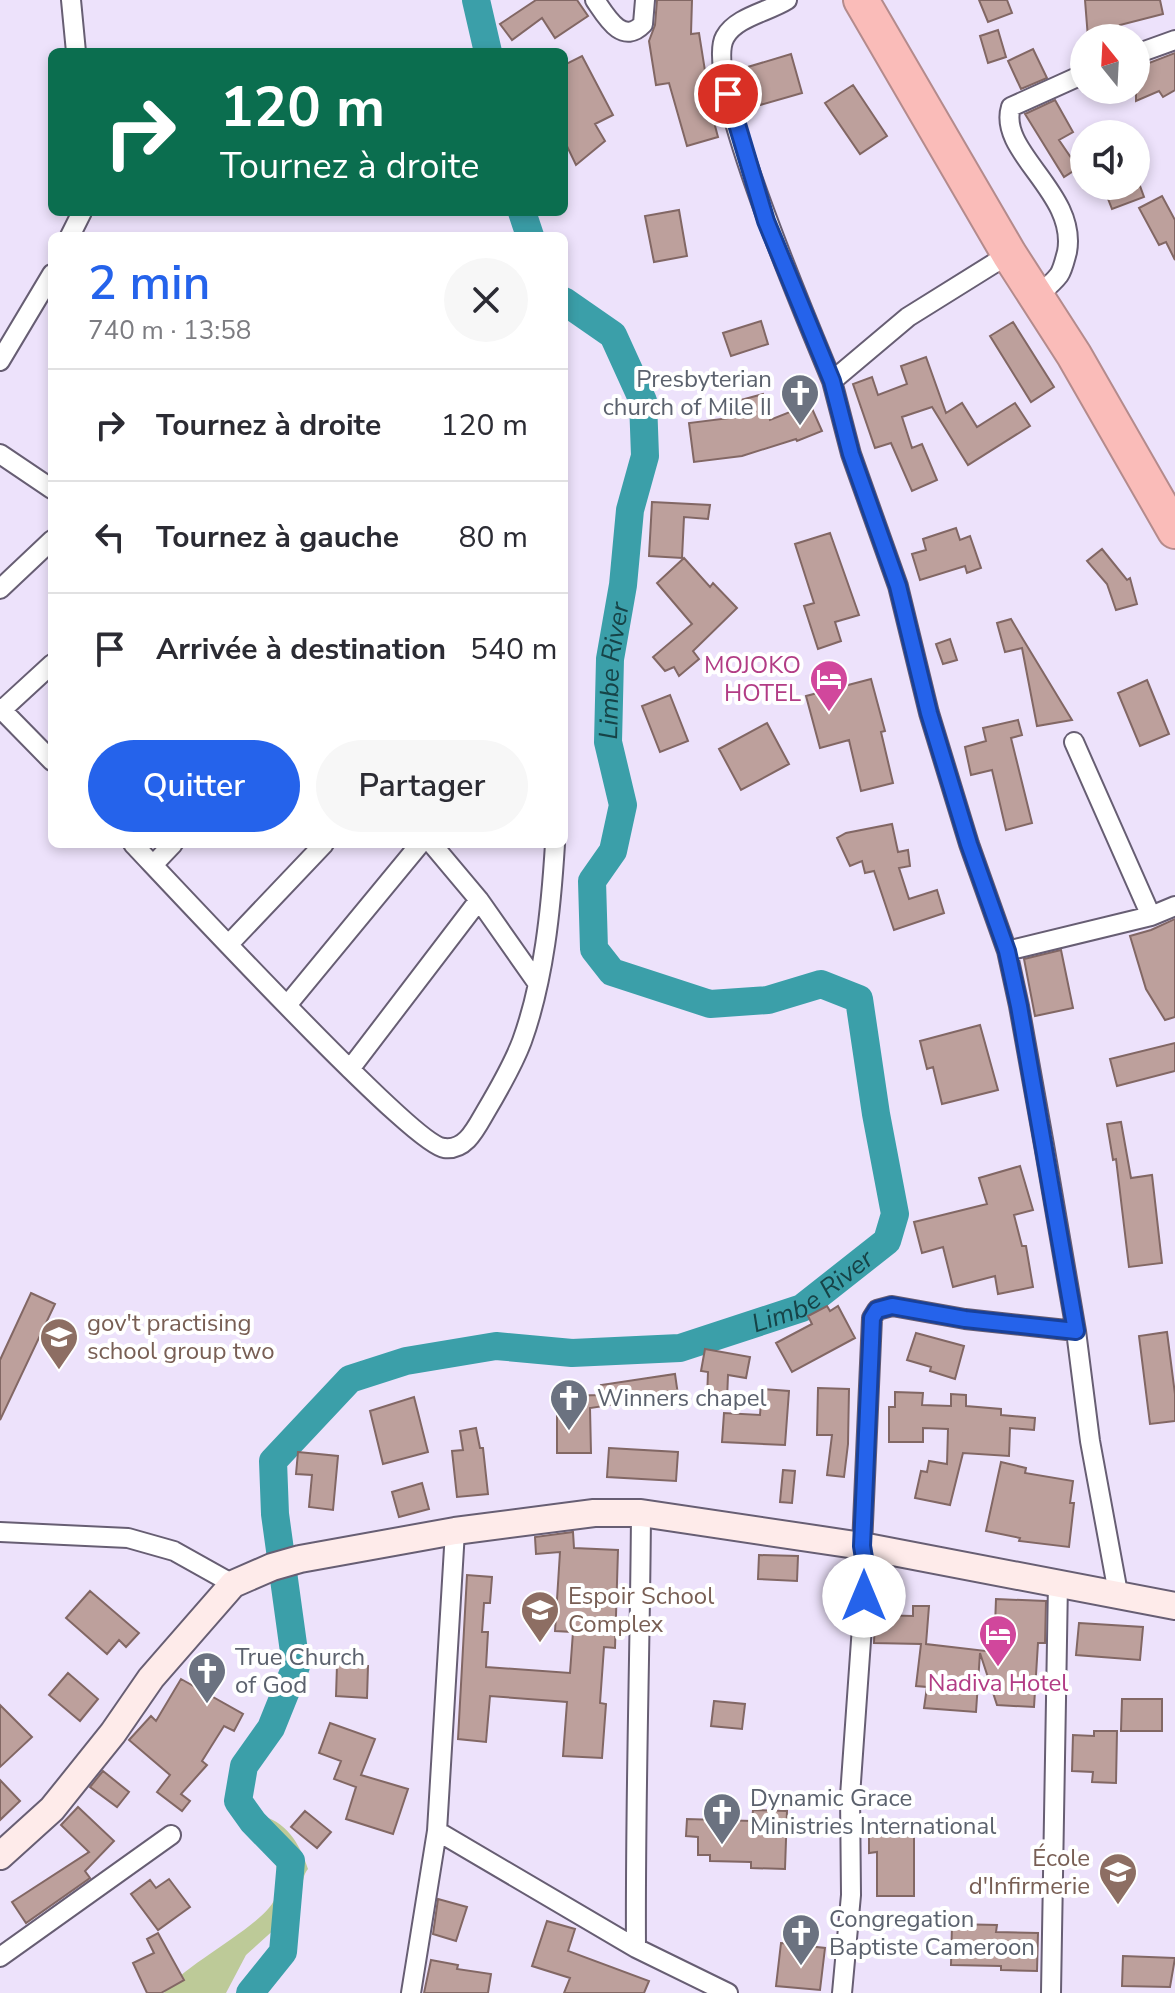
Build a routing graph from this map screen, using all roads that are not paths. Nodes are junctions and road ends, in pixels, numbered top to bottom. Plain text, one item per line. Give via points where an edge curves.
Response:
1 (71, 0) edge
2 (595, 0) edge
3 (645, 0) edge
4 (787, 0) edge
5 (861, 0) edge
6 (1175, 40) edge
7 (76, 48) edge
8 (1150, 49) edge
9 (1070, 80) edge
10 (1009, 254) junction
11 (48, 283) edge
12 (1036, 297) junction
13 (0, 361) edge
14 (832, 381) junction
15 (0, 454) edge
16 (48, 486) edge
17 (1175, 531) edge
18 (48, 544) edge
19 (0, 589) edge
20 (48, 668) edge
21 (1, 709) edge
22 (1074, 742) dead end
23 (48, 757) edge
24 (137, 848) edge
25 (169, 848) edge
26 (320, 848) edge
27 (417, 848) edge
28 (435, 848) edge
29 (555, 848) edge
30 (153, 865) junction
31 (479, 900) junction
32 (1175, 906) edge
33 (1151, 916) junction
34 (229, 944) junction
35 (1007, 951) junction
36 (538, 984) junction
37 (288, 1004) junction
38 (350, 1069) junction
39 (1076, 1331) junction
40 (641, 1513) junction
41 (455, 1531) junction
42 (0, 1532) edge
43 (862, 1546) junction
44 (1058, 1582) junction
45 (233, 1584) junction
46 (1118, 1593) junction
47 (1175, 1606) edge
48 (437, 1831) junction
49 (171, 1835) dead end
50 (0, 1856) edge
51 (636, 1948) junction
52 (0, 1957) edge
53 (411, 1993) edge
54 (728, 1993) edge
55 (842, 1993) edge
56 (1051, 1993) edge

1 - 7 street
2 - 3 street via 614,27 631,32 643,24
4 - 14 street via 731,29 722,41 722,56 766,221
5 - 10 highway
6 - 8 street
9 - 12 street via 1011,107 1009,114 1011,135 1060,205 1068,241 1060,273
10 - 12 highway
10 - 14 street via 908,317
11 - 13 street
12 - 17 highway
14 - 35 street via 851,454 898,586 969,844
15 - 16 street
18 - 19 street
20 - 21 street
21 - 23 street
22 - 33 street
24 - 30 street
25 - 30 street
26 - 34 street
27 - 37 street
28 - 31 street
29 - 36 street
30 - 34 street
31 - 36 street
31 - 38 street
32 - 33 street
33 - 35 street
34 - 37 street
35 - 39 street
36 - 38 street via 521,1042 478,1124 458,1148 434,1146
37 - 38 street
39 - 43 street via 892,1306 877,1310 872,1318
39 - 46 street
40 - 41 street via 594,1513
40 - 43 street
40 - 51 street
41 - 45 street via 300,1559
41 - 48 street
42 - 45 street via 128,1538 174,1551
43 - 44 street
43 - 55 street via 866,1570
44 - 46 street
44 - 56 street
45 - 50 street via 151,1678 52,1809
46 - 47 street
48 - 51 street
48 - 53 street
49 - 52 street
51 - 54 street

